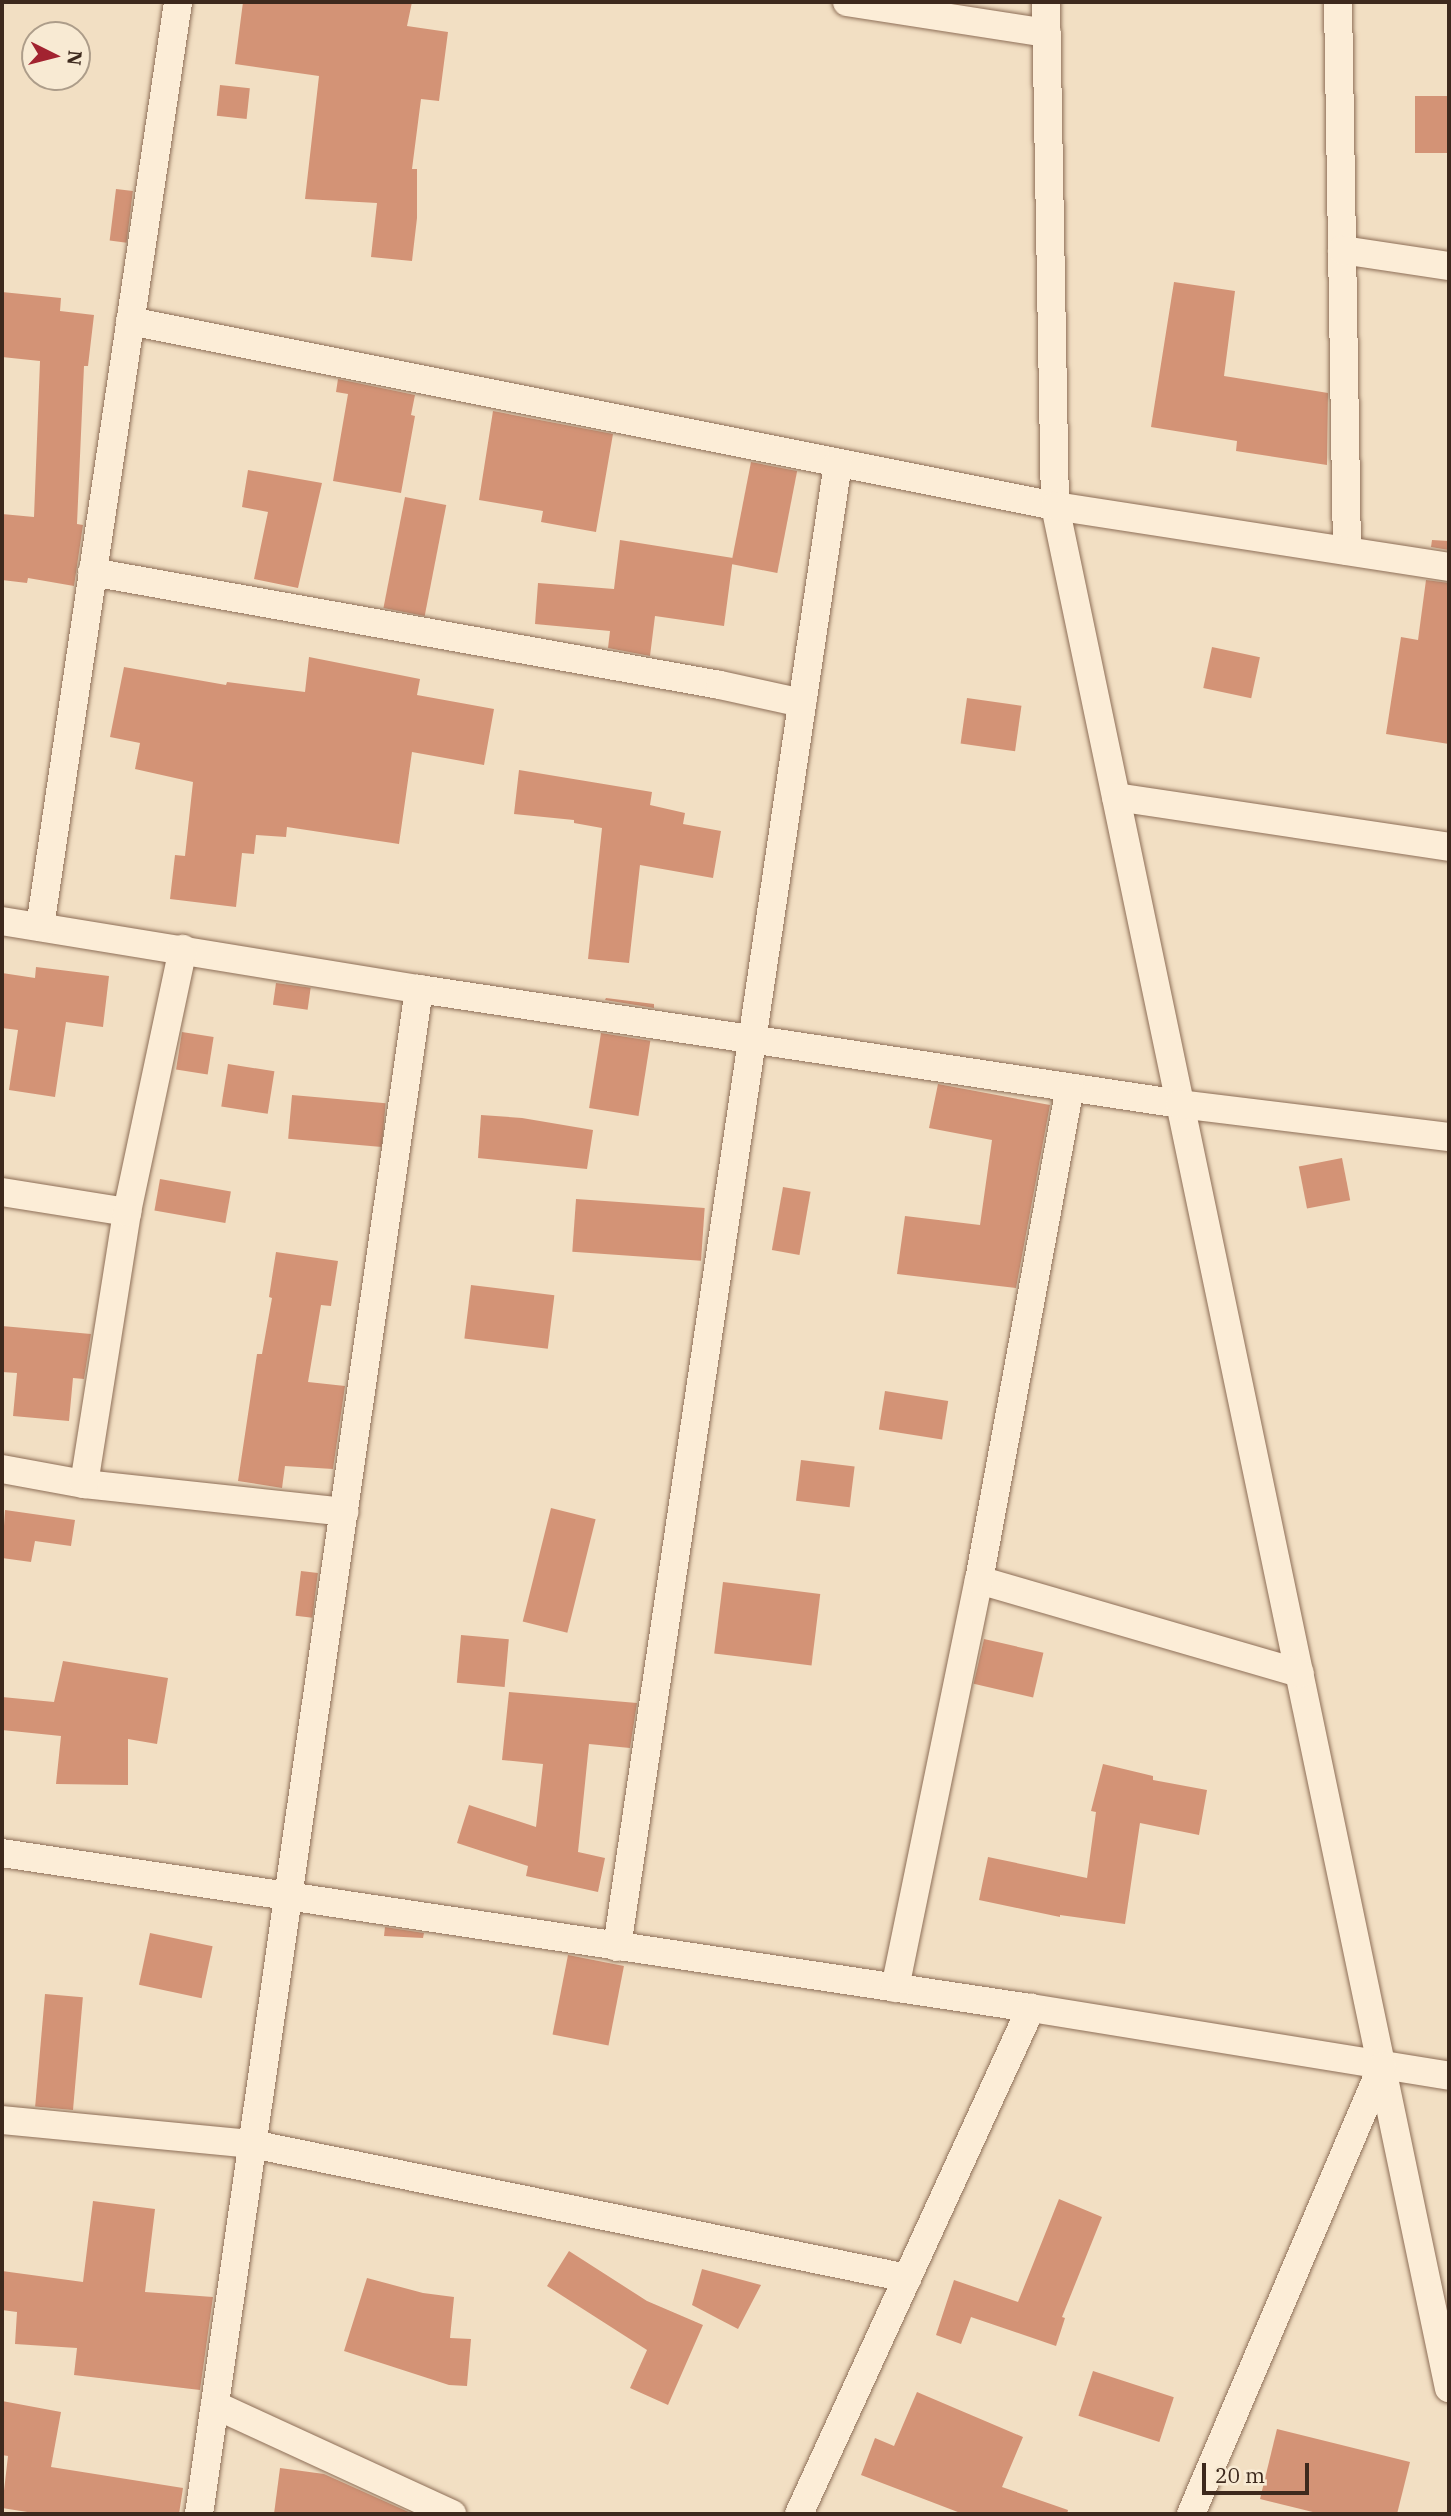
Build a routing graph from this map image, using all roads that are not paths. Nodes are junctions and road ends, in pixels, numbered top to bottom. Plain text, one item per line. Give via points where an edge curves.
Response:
1 (178, 2) edge
2 (847, 2) edge
3 (1046, 2) edge
4 (1338, 2) edge
5 (1047, 33) junction
6 (1342, 250) junction
7 (1449, 265) edge
8 (130, 321) junction
9 (838, 463) junction
10 (1055, 506) junction
11 (1347, 551) junction
12 (1449, 567) edge
13 (92, 572) junction
14 (802, 703) junction
15 (1116, 797) junction
16 (1449, 847) edge
17 (2, 921) edge
18 (40, 927) junction
19 (183, 949) junction
20 (419, 989) junction
21 (752, 1038) junction
22 (1070, 1087) junction
23 (1180, 1104) junction
24 (1449, 1137) edge
25 (2, 1192) edge
26 (127, 1212) junction
27 (2, 1469) edge
28 (84, 1484) junction
29 (344, 1512) junction
30 (979, 1580) junction
31 (1300, 1673) junction
32 (2, 1853) edge
33 (288, 1896) junction
34 (617, 1947) junction
35 (895, 1988) junction
36 (1031, 2008) junction
37 (1382, 2067) junction
38 (1449, 2076) edge
39 (2, 2120) edge
40 (252, 2144) junction
41 (907, 2278) junction
42 (1449, 2388) edge
43 (215, 2405) junction
44 (199, 2514) edge
45 (452, 2514) edge
46 (799, 2514) edge
47 (1191, 2514) edge

1 - 8 street
2 - 5 street
3 - 5 street
4 - 6 street
5 - 10 street
6 - 7 street
6 - 11 street
8 - 9 street
8 - 13 street
9 - 10 street
9 - 14 street
10 - 11 street
10 - 15 street
11 - 12 street
13 - 14 street
13 - 18 street
14 - 21 street
15 - 16 street
15 - 23 street
17 - 18 street
18 - 19 street
19 - 20 street
19 - 26 street
20 - 21 street
20 - 29 street
21 - 22 street
21 - 34 street
22 - 23 street
22 - 30 street
23 - 24 street
23 - 31 street
25 - 26 street
26 - 28 street
27 - 28 street
28 - 29 street
29 - 33 street
30 - 31 street
30 - 35 street
31 - 37 street
32 - 33 street
33 - 34 street
33 - 40 street
34 - 35 street
35 - 36 street
36 - 37 street
36 - 41 street
37 - 38 street
37 - 42 street
37 - 47 street
39 - 40 street
40 - 41 street
40 - 43 street
41 - 46 street
43 - 44 street
43 - 45 street

